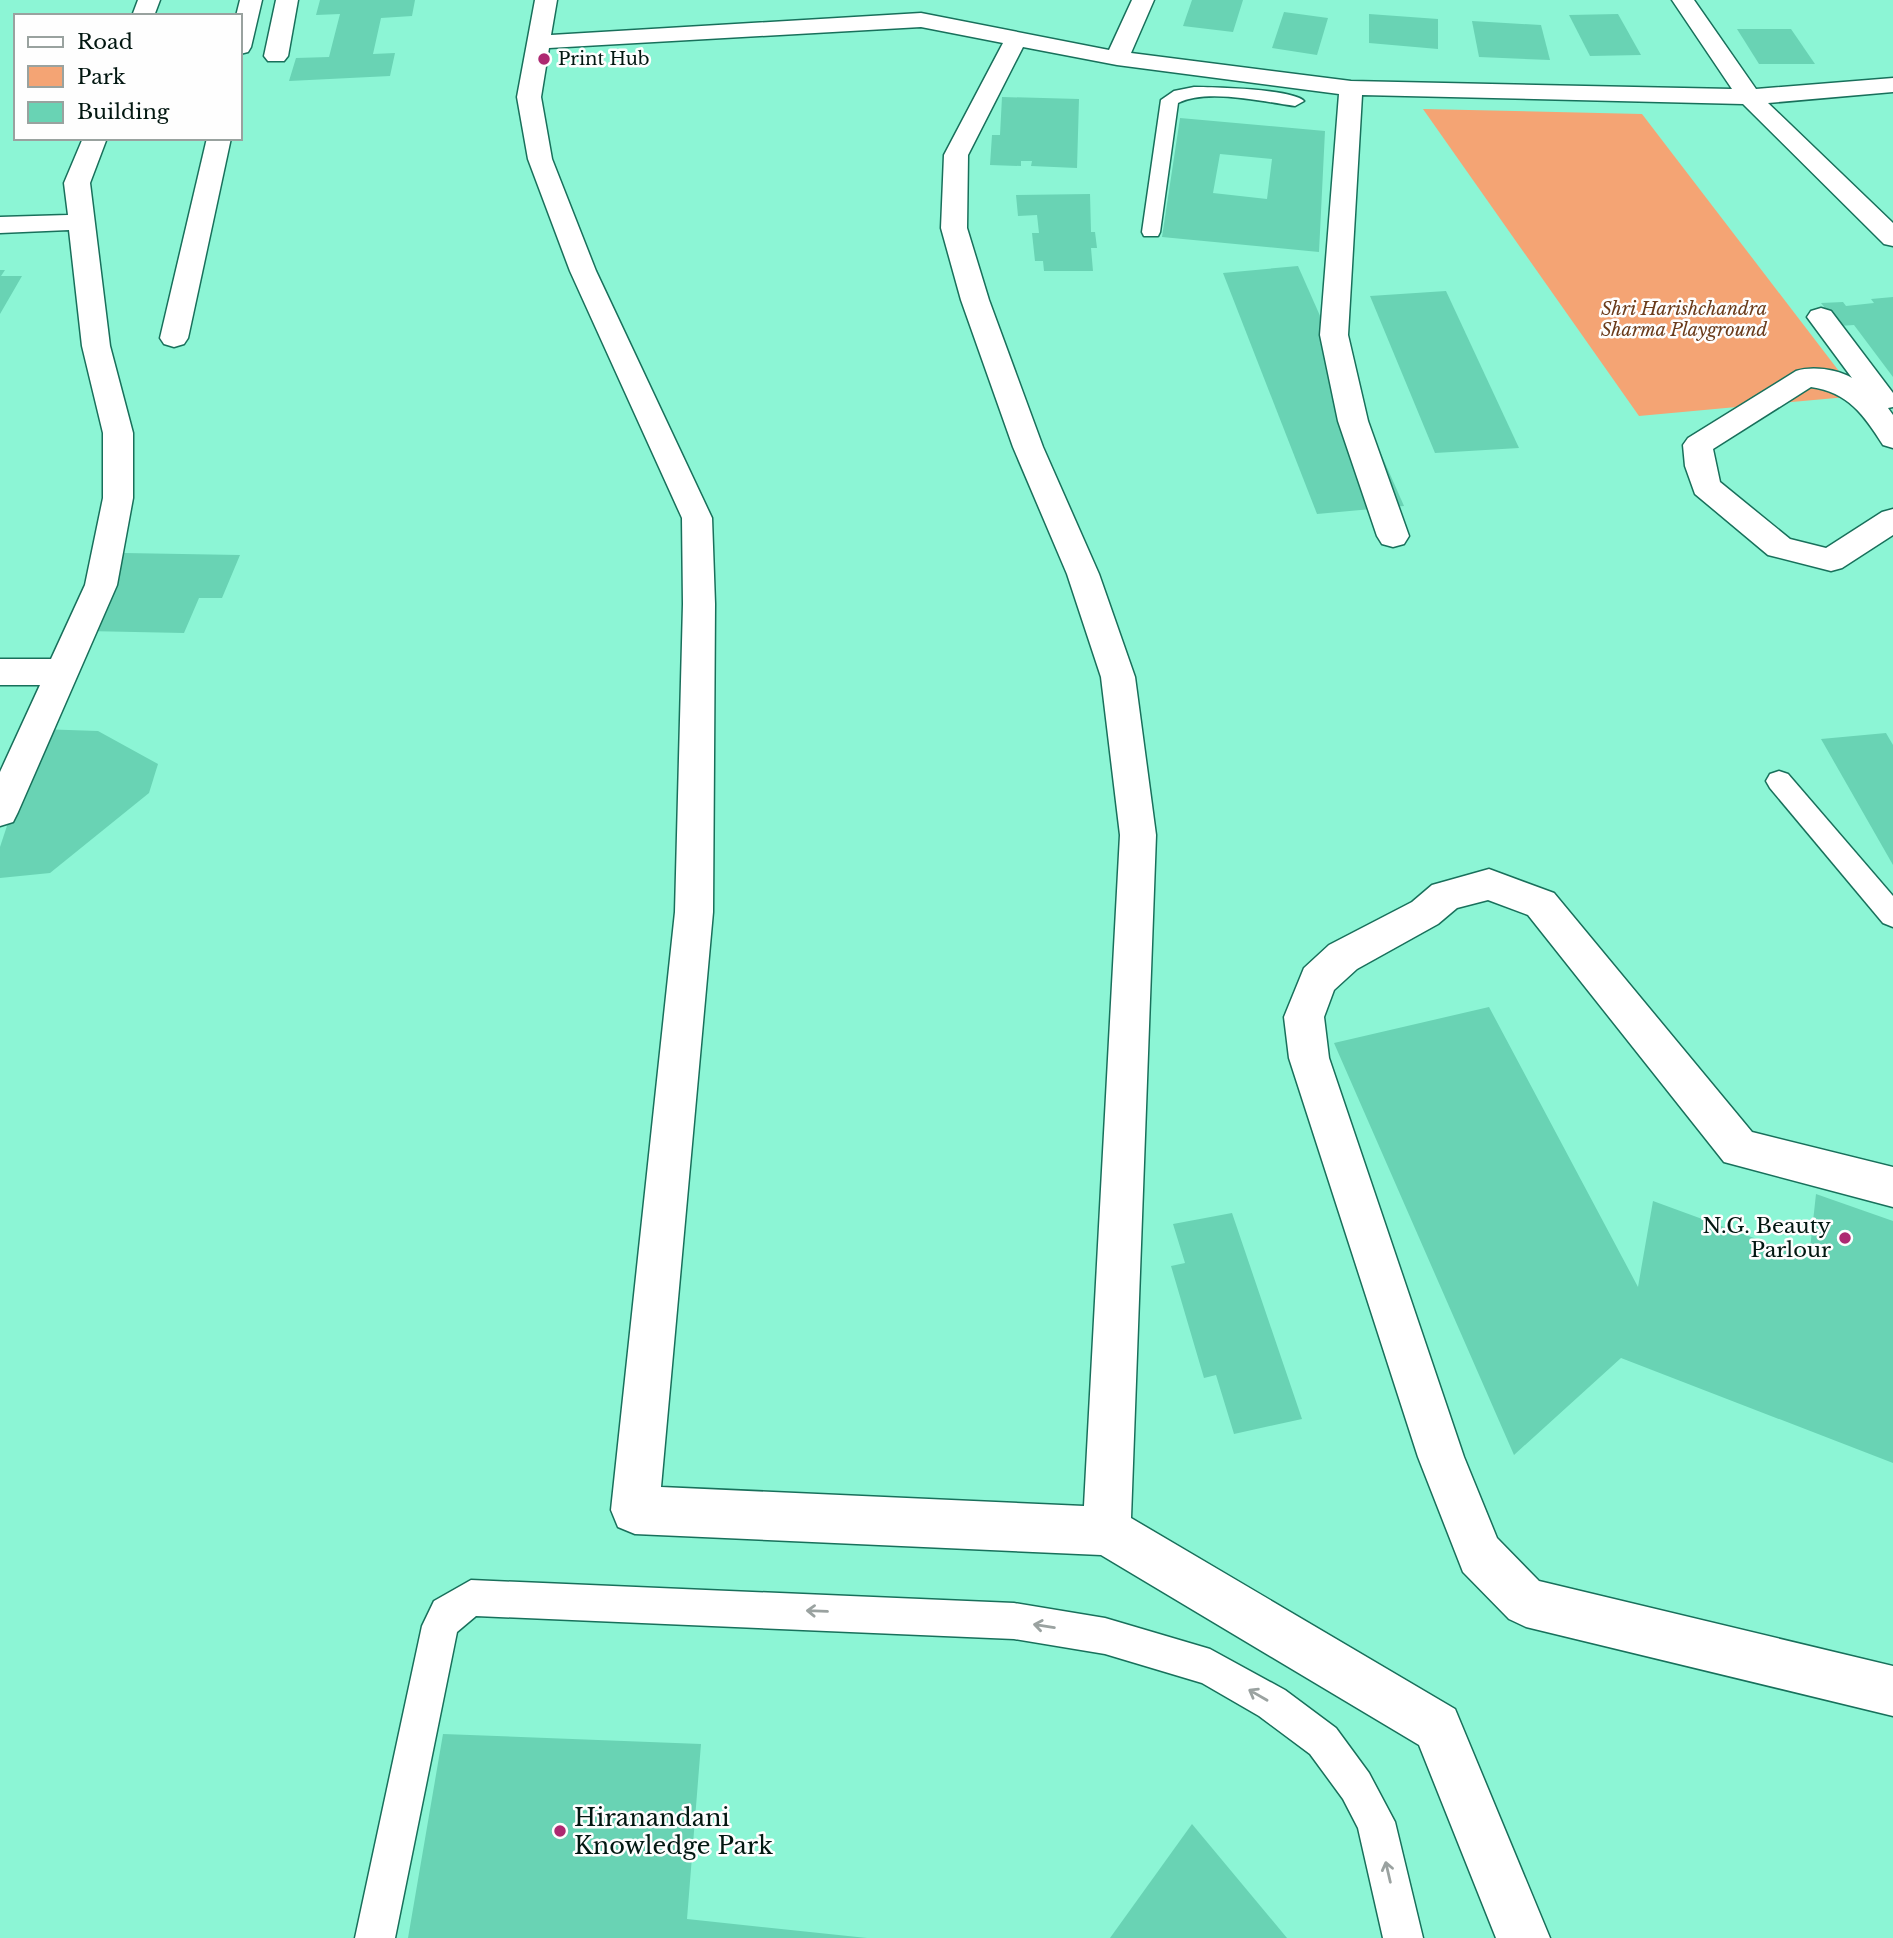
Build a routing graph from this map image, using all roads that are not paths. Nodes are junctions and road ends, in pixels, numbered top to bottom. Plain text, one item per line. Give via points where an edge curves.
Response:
1 (251, 0) edge
2 (287, 0) edge
3 (547, 0) edge
4 (1143, 0) edge
5 (1683, 0) edge
6 (1017, 37) junction
7 (242, 38) edge
8 (541, 42) junction
9 (276, 56) dead end
10 (1117, 58) junction
11 (1893, 85) edge
12 (1254, 86) junction
13 (1351, 88) junction
14 (1749, 96) junction
15 (1295, 101) dead end
16 (94, 140) edge
17 (219, 140) edge
18 (82, 222) junction
19 (0, 225) edge
20 (1151, 232) dead end
21 (1893, 238) edge
22 (1821, 317) dead end
23 (174, 338) dead end
24 (1893, 414) edge
25 (1893, 438) edge
26 (1893, 520) edge
27 (1393, 536) dead end
28 (0, 672) edge
29 (62, 672) junction
30 (1779, 782) dead end
31 (0, 812) edge
32 (1893, 915) edge
33 (1893, 1187) edge
34 (1107, 1531) junction
35 (1893, 1691) edge
36 (375, 1938) edge
37 (1403, 1938) edge
38 (1523, 1938) edge

1 - 7 street
2 - 9 street
3 - 8 street
4 - 10 street
5 - 14 street
6 - 8 street via 921,20
6 - 10 street
6 - 34 street via 956,155 954,228 1024,435 1083,573 1118,677 1138,835
8 - 34 street via 529,97 540,159 583,271 697,518 694,912 635,1510
10 - 12 street
11 - 14 street
12 - 13 street
12 - 15 lane
12 - 20 lane via 1170,100
13 - 14 street
13 - 27 street via 1334,335 1353,421
14 - 21 street
16 - 18 street via 77,183
17 - 23 street
18 - 19 street
18 - 29 street via 96,346 118,433 118,498 101,585
22 - 24 street
25 - 26 street via 1872,405 1836,380 1806,377 1698,445 1706,487 1779,547 1831,560
28 - 29 street
29 - 31 street
30 - 32 lane
33 - 35 street via 1738,1148 1541,904 1489,884 1445,896 1425,913 1343,957 1318,980 1304,1017 1308,1058 1441,1457 1480,1555 1526,1602
34 - 38 street via 1437,1727
37 -> 36 lane via 1376,1822 1339,1763 1323,1741 1272,1703 1210,1667 1105,1636 1014,1621 471,1598 447,1614 440,1626

